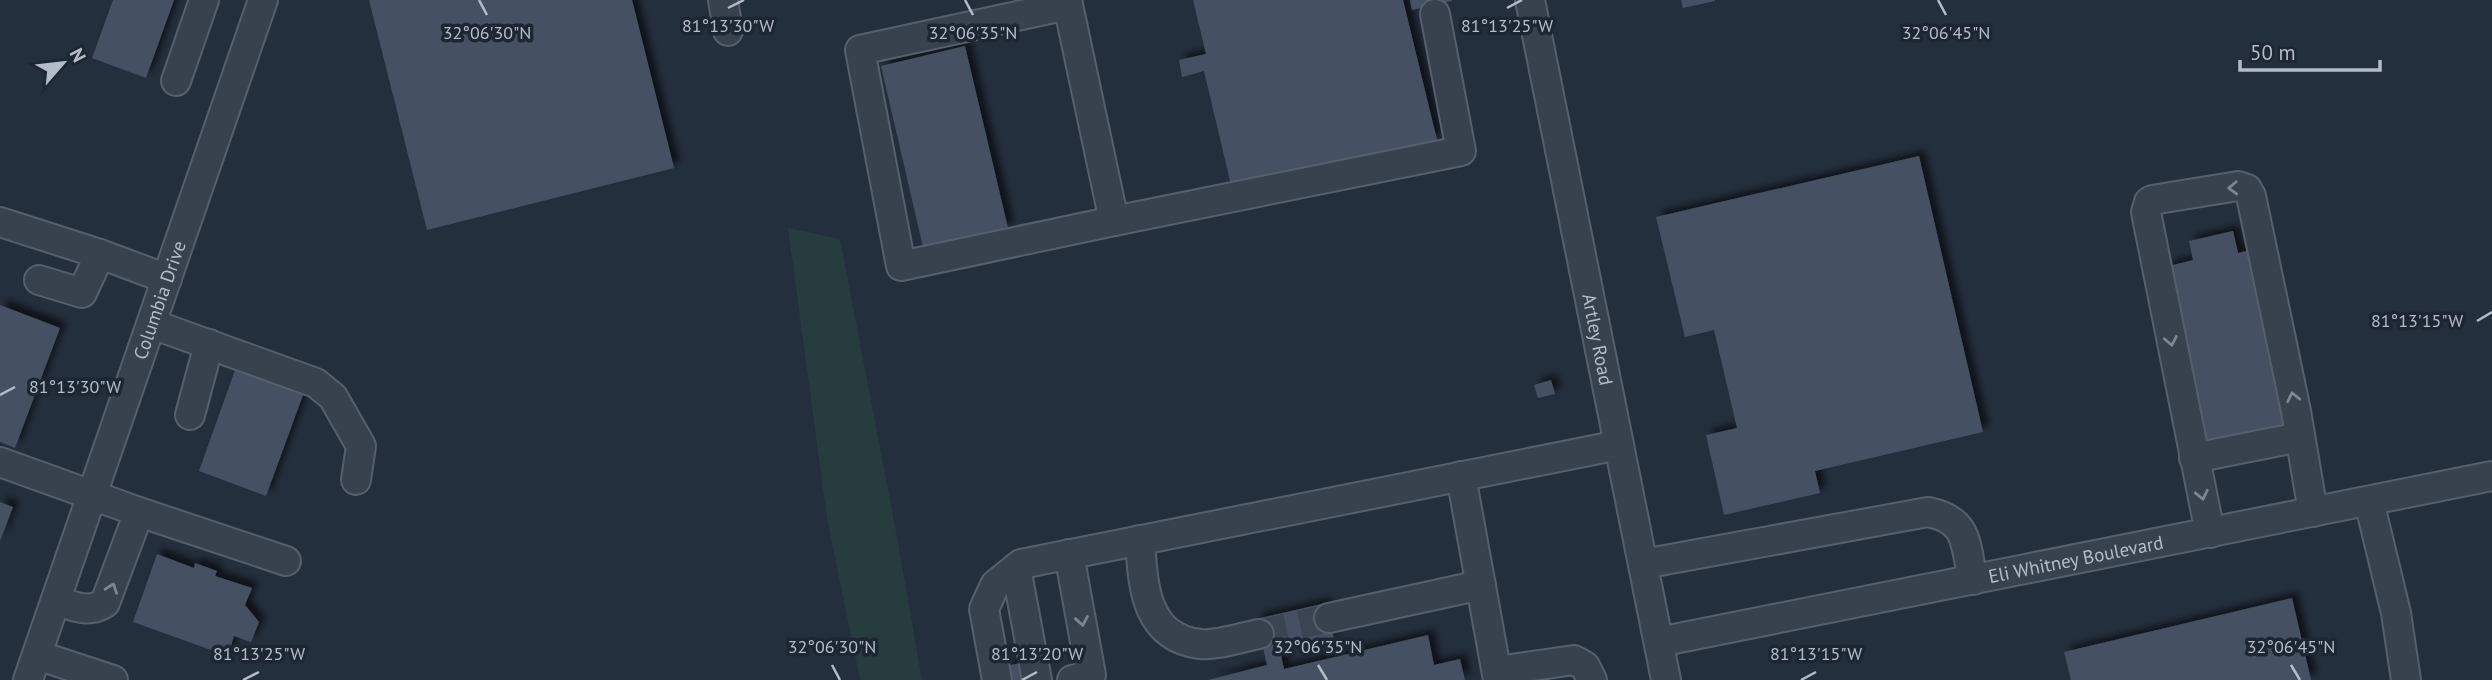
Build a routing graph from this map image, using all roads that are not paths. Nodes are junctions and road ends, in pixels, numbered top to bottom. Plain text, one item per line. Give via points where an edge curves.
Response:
1 (204, 0) edge
2 (263, 0) edge
3 (723, 0) edge
4 (1530, 0) edge
5 (1068, 3) edge
6 (1435, 14) dead end
7 (728, 31) dead end
8 (176, 80) dead end
9 (1114, 221) junction
10 (0, 222) edge
11 (100, 254) junction
12 (167, 279) junction
13 (38, 280) dead end
14 (152, 324) junction
15 (209, 344) junction
16 (190, 415) dead end
17 (2300, 438) junction
18 (1619, 445) junction
19 (2194, 458) junction
20 (0, 462) edge
21 (1461, 476) junction
22 (2492, 476) edge
23 (356, 480) dead end
24 (93, 496) junction
25 (2369, 501) junction
26 (139, 512) junction
27 (2313, 512) junction
28 (2210, 533) junction
29 (1140, 540) junction
30 (1069, 554) junction
31 (286, 561) dead end
32 (1643, 564) junction
33 (1016, 568) junction
34 (1973, 580) junction
35 (1481, 585) junction
36 (56, 601) junction
37 (1329, 618) tunnel mouth
38 (1259, 634) tunnel mouth
39 (1659, 642) junction
40 (33, 667) edge
41 (1036, 672) edge
42 (76, 674) edge
43 (1497, 676) edge
44 (113, 680) edge
45 (997, 680) edge
46 (1072, 680) edge
47 (1592, 680) edge
48 (1666, 680) edge
49 (2406, 680) edge

1 - 8 street
2 - 12 street, Columbia Drive
3 - 7 street
4 - 18 street, Artley Road
5 - 9 street
5 - 9 street via 860,50 901,266
6 - 9 street via 1461,151
10 - 11 street
11 - 12 street
11 - 13 street via 82,293
12 - 14 street, Columbia Drive
14 - 15 street
14 - 24 street, Columbia Drive
15 - 16 street
15 - 23 street via 316,383 333,397 361,446
17 - 19 street
17 -> 19 street via 2251,196 2238,186 2152,200 2146,212
17 - 27 street
18 - 21 street
18 - 32 street, Artley Road
19 -> 28 street
20 - 24 street
21 - 29 street
21 - 35 street
22 - 25 street, Eli Whitney Boulevard
24 - 26 street
24 - 36 street, Columbia Drive
25 - 27 street, Eli Whitney Boulevard
25 - 49 street via 2396,613
26 - 31 street
36 -> 26 street via 88,609 105,603
27 - 28 street, Eli Whitney Boulevard
28 - 34 street, Eli Whitney Boulevard
29 - 30 street
29 - 38 street via 1143,589 1162,626 1202,645
30 - 33 street
30 -> 46 street via 1091,675
32 - 34 street via 1928,512 1956,524 1965,540
32 - 39 street, Artley Road
33 - 41 street
33 - 45 street via 995,585 984,609
34 - 39 street, Eli Whitney Boulevard
35 - 37 street
35 - 43 street
36 - 40 street, Columbia Drive
39 - 48 street, Artley Road
40 - 42 street
42 - 44 street
43 - 47 street via 1574,660 1585,666

